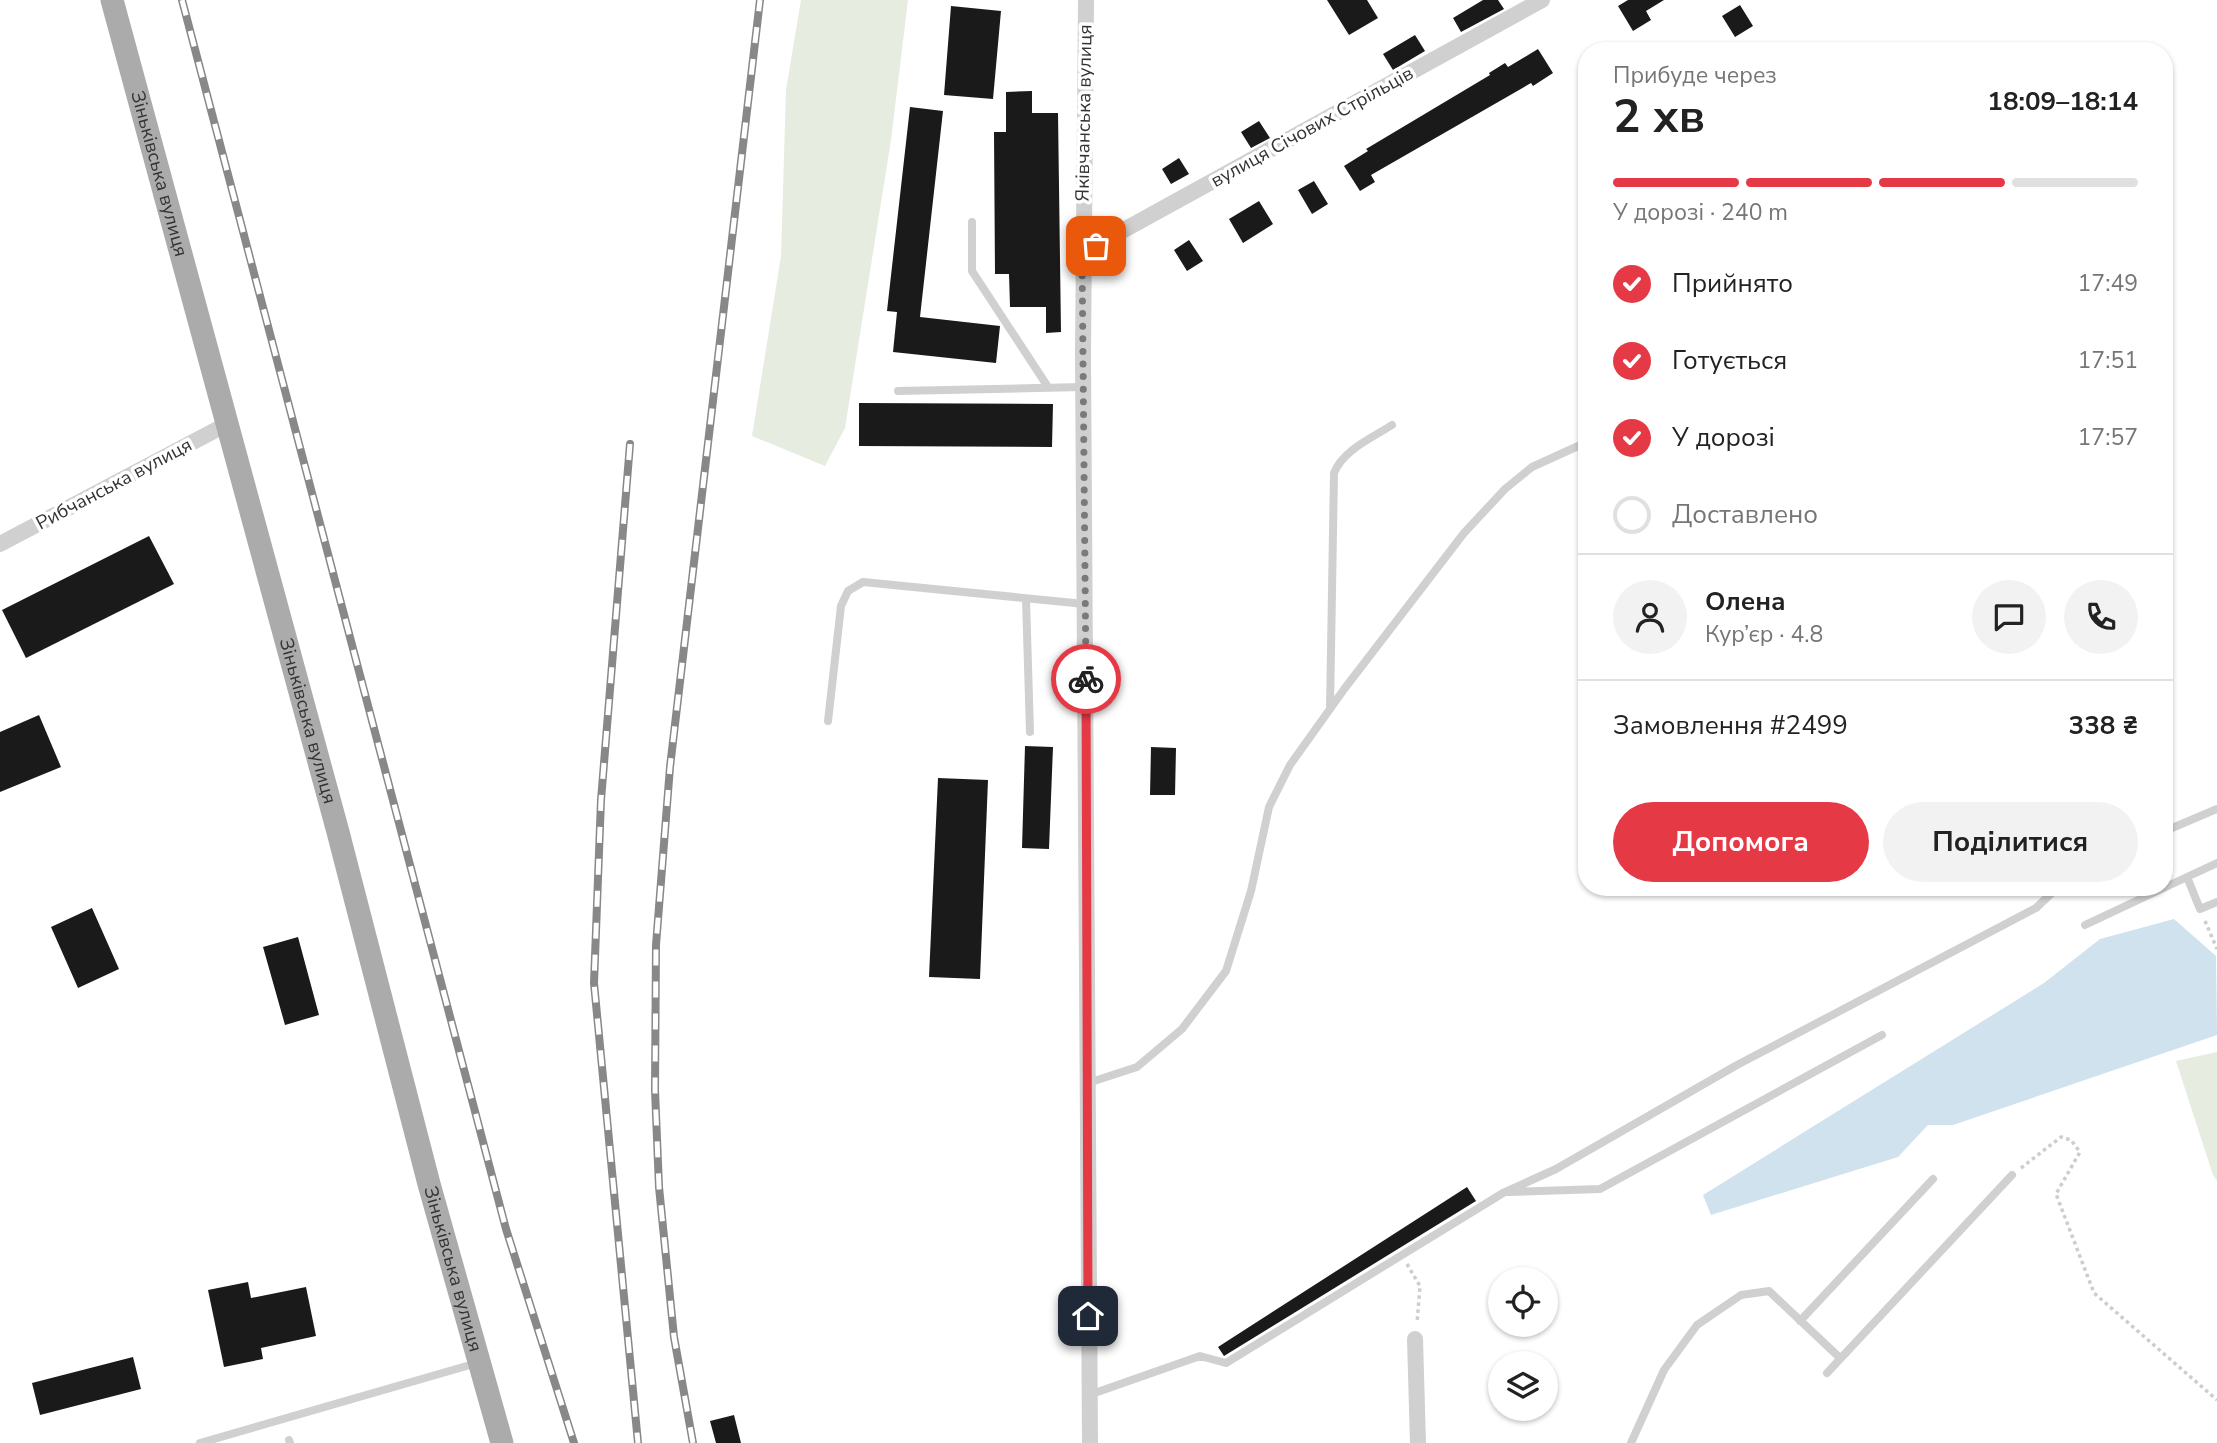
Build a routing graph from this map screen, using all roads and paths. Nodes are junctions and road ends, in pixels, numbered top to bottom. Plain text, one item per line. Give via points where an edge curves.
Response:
1 (112, 0) edge
2 (1086, 0) edge
3 (1542, 0) edge
4 (972, 222) dead end
5 (1082, 253) junction
6 (1048, 387) junction
7 (1083, 387) junction
8 (898, 391) dead end
9 (227, 424) junction
10 (1392, 425) dead end
11 (1578, 446) edge
12 (0, 544) edge
13 (1026, 598) junction
14 (1085, 604) junction
15 (1330, 709) junction
16 (828, 721) dead end
17 (1030, 732) dead end
18 (2217, 809) edge
19 (2173, 828) edge
20 (2217, 863) edge
21 (2187, 877) junction
22 (2173, 884) edge
23 (2049, 896) edge
24 (2147, 896) edge
25 (2217, 902) edge
26 (2200, 909) junction
27 (2085, 925) dead end
28 (2217, 949) edge
29 (1882, 1035) dead end
30 (1088, 1083) junction
31 (2012, 1175) joint
32 (1933, 1179) dead end
33 (1503, 1193) junction
34 (1401, 1255) junction
35 (1800, 1321) junction
36 (1415, 1339) joint
37 (1840, 1358) junction
38 (479, 1362) junction
39 (1827, 1373) dead end
40 (1089, 1395) junction
41 (2217, 1400) edge
42 (201, 1443) edge
43 (502, 1443) edge
44 (1090, 1443) edge
45 (1418, 1443) edge
46 (1631, 1443) edge

1 - 9 main road, Зіньківська вулиця
2 - 5 street, Яківчанська вулиця
3 - 5 street, вулиця Січових Стрільців
4 - 6 lane via 972,271
5 - 7 street, Яківчанська вулиця
6 - 7 lane
6 - 8 lane
7 - 14 street, Яківчанська вулиця
9 - 12 street, Рибчанська вулиця
9 - 38 main road, Зіньківська вулиця
10 - 15 lane via 1348,454 1334,473
11 - 15 lane via 1532,467 1505,489 1464,533
13 - 14 lane
13 - 16 lane via 863,582 848,591 841,606
13 - 17 lane
14 - 30 street, Яківчанська вулиця
15 - 30 lane via 1290,765 1269,807 1251,891 1226,971 1182,1029 1137,1067
18 - 19 lane
20 - 21 lane
21 - 22 lane
21 - 26 lane
23 - 33 lane via 2036,908 1737,1065 1556,1169
24 - 27 lane
25 - 26 lane
26 - 28 path
29 - 33 lane via 1600,1189
30 - 40 street, Яківчанська вулиця
31 - 37 lane
31 - 41 path via 2061,1137 2071,1140 2080,1152 2056,1194 2094,1293
32 - 35 lane
33 - 34 lane
34 - 36 path via 1420,1286
34 - 40 lane via 1226,1363 1200,1356
35 - 37 lane
35 - 46 lane via 1769,1291 1741,1295 1698,1325 1664,1370
36 - 45 street
37 - 39 lane
38 - 42 lane
38 - 43 main road, Зіньківська вулиця
40 - 44 street, Яківчанська вулиця

